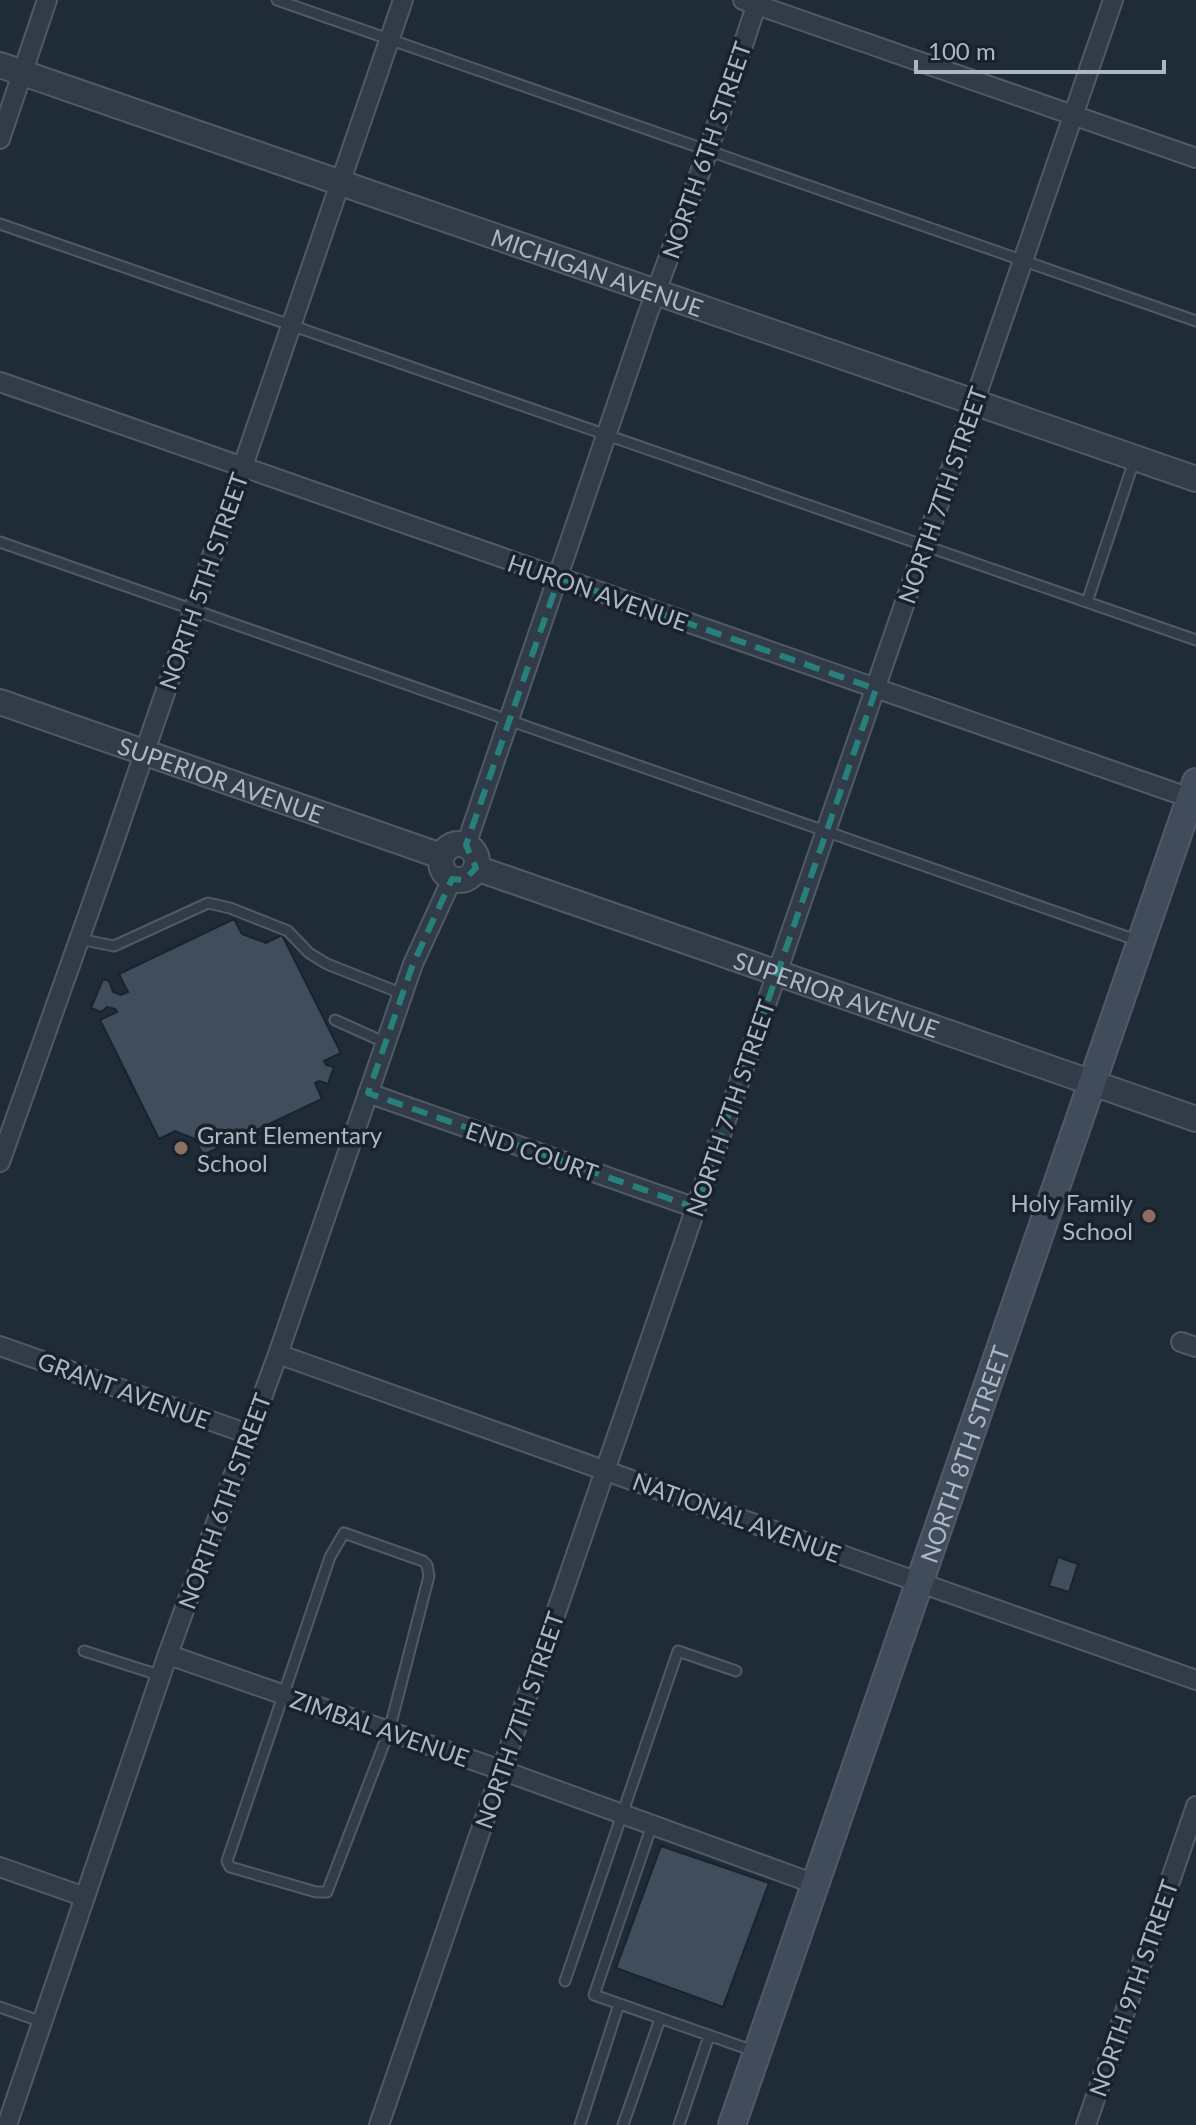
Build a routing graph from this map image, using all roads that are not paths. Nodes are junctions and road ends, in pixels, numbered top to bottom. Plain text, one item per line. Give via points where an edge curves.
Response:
1 (47, 0) edge
2 (277, 0) edge
3 (403, 0) edge
4 (1113, 0) edge
5 (753, 2) edge
6 (390, 39) junction
7 (11, 69) edge
8 (1073, 115) junction
9 (0, 139) edge
10 (708, 151) junction
11 (1196, 158) edge
12 (340, 183) junction
13 (0, 224) edge
14 (1022, 262) junction
15 (656, 293) junction
16 (1196, 321) edge
17 (292, 325) junction
18 (0, 382) edge
19 (975, 402) junction
20 (609, 435) junction
21 (1135, 458) junction
22 (243, 467) junction
23 (1196, 479) edge
24 (0, 542) edge
25 (925, 545) junction
26 (559, 578) junction
27 (1087, 602) junction
28 (192, 611) junction
29 (1196, 640) edge
30 (876, 689) junction
31 (0, 702) edge
32 (509, 723) junction
33 (143, 752) junction
34 (1194, 794) edge
35 (825, 833) junction
36 (466, 845) junction
37 (441, 856) junction
38 (476, 868) junction
39 (452, 879) junction
40 (79, 939) junction
41 (1142, 943) junction
42 (776, 973) junction
43 (403, 994) junction
44 (335, 1020) dead end
45 (386, 1043) junction
46 (1091, 1083) junction
47 (368, 1093) junction
48 (1196, 1119) edge
49 (0, 1162) edge
50 (696, 1208) junction
51 (0, 1346) edge
52 (278, 1354) junction
53 (248, 1434) junction
54 (606, 1468) junction
55 (920, 1584) junction
56 (84, 1651) dead end
57 (169, 1655) junction
58 (736, 1671) dead end
59 (162, 1676) junction
60 (1196, 1680) edge
61 (283, 1694) junction
62 (389, 1731) junction
63 (501, 1770) junction
64 (1196, 1806) edge
65 (622, 1814) junction
66 (652, 1825) junction
67 (0, 1867) edge
68 (815, 1884) junction
69 (85, 1897) junction
70 (565, 1981) dead end
71 (619, 2004) junction
72 (0, 2007) edge
73 (660, 2019) junction
74 (43, 2022) junction
75 (709, 2036) junction
76 (757, 2052) junction
77 (7, 2125) edge
78 (379, 2125) edge
79 (580, 2125) edge
80 (623, 2125) edge
81 (679, 2125) edge
82 (732, 2125) edge
83 (1086, 2125) edge

1 - 7 street
2 - 6 lane
3 - 6 street, NORTH 5TH STREET
4 - 8 street, NORTH 7TH STREET
5 - 8 street
5 - 10 street, NORTH 6TH STREET
6 - 10 lane
6 - 12 street, NORTH 5TH STREET
7 - 9 street
7 - 12 street, MICHIGAN AVENUE
8 - 11 street
8 - 14 street, NORTH 7TH STREET
10 - 14 lane
10 - 15 street, NORTH 6TH STREET
12 - 15 street, MICHIGAN AVENUE
12 - 17 street, NORTH 5TH STREET
13 - 17 lane
14 - 16 lane
14 - 19 street, NORTH 7TH STREET
15 - 19 street, MICHIGAN AVENUE
15 - 20 street, NORTH 6TH STREET
17 - 20 lane
17 - 22 street, NORTH 5TH STREET
18 - 22 street, HURON AVENUE
19 - 21 street, MICHIGAN AVENUE
19 - 25 street, NORTH 7TH STREET
20 - 25 lane
20 - 26 street, NORTH 6TH STREET
21 - 23 street, MICHIGAN AVENUE
21 - 27 lane
22 - 26 street, HURON AVENUE
22 - 28 street, NORTH 5TH STREET
24 - 28 lane
25 - 27 lane
25 - 30 street, NORTH 7TH STREET
26 - 30 street, HURON AVENUE
26 - 32 street, NORTH 6TH STREET
27 - 29 lane
28 - 32 lane
28 - 33 street, NORTH 5TH STREET
30 - 34 street, HURON AVENUE
30 - 35 street, NORTH 7TH STREET
31 - 33 street, SUPERIOR AVENUE
32 - 35 lane
32 - 36 street, NORTH 6TH STREET
33 - 37 street, SUPERIOR AVENUE
33 - 40 street, NORTH 5TH STREET
34 - 41 main road, NORTH 8TH STREET
35 - 41 lane
35 - 42 street, NORTH 7TH STREET
36 - 37 street via 448,846
36 - 38 street via 477,857
37 - 39 street via 441,867
38 - 39 street via 464,880
38 - 42 street, SUPERIOR AVENUE
39 - 43 street, NORTH 6TH STREET
40 - 43 lane via 114,946 208,903 288,931 327,964
40 - 49 street, NORTH 5TH STREET
41 - 46 main road, NORTH 8TH STREET
42 - 46 street, SUPERIOR AVENUE
42 - 50 street, NORTH 7TH STREET
43 - 45 street, NORTH 6TH STREET
44 - 45 lane
45 - 47 street, NORTH 6TH STREET
46 - 48 street, SUPERIOR AVENUE
46 - 55 main road, NORTH 8TH STREET
47 - 50 street, END COURT
47 - 52 street, NORTH 6TH STREET
50 - 54 street, NORTH 7TH STREET
51 - 53 street, GRANT AVENUE
52 - 53 street, NORTH 6TH STREET
52 - 54 street, NATIONAL AVENUE
53 - 57 street, NORTH 6TH STREET
54 - 55 street, NATIONAL AVENUE
54 - 63 street, NORTH 7TH STREET
55 - 60 street, NATIONAL AVENUE
55 - 68 main road, NORTH 8TH STREET
56 - 59 lane
57 - 59 street, NORTH 6TH STREET
57 - 61 street, ZIMBAL AVENUE
58 - 65 lane via 678,1651
59 - 69 street, NORTH 6TH STREET
61 - 62 street, ZIMBAL AVENUE
61 - 62 lane via 330,1557 341,1535 349,1533 416,1558 429,1571
61 - 62 lane via 230,1850 230,1867 327,1892
62 - 63 street, ZIMBAL AVENUE
63 - 65 street, ZIMBAL AVENUE
63 - 78 street, NORTH 7TH STREET
64 - 83 street, NORTH 9TH STREET
65 - 66 street, ZIMBAL AVENUE
65 - 70 lane
66 - 68 street, ZIMBAL AVENUE
66 - 71 lane via 594,1995
67 - 69 street
68 - 76 main road, NORTH 8TH STREET
69 - 74 street, NORTH 6TH STREET
71 - 73 lane
71 - 79 lane
72 - 74 lane
73 - 75 lane
73 - 80 lane
74 - 77 street, NORTH 6TH STREET
75 - 76 lane
75 - 81 lane
76 - 82 main road, NORTH 8TH STREET

